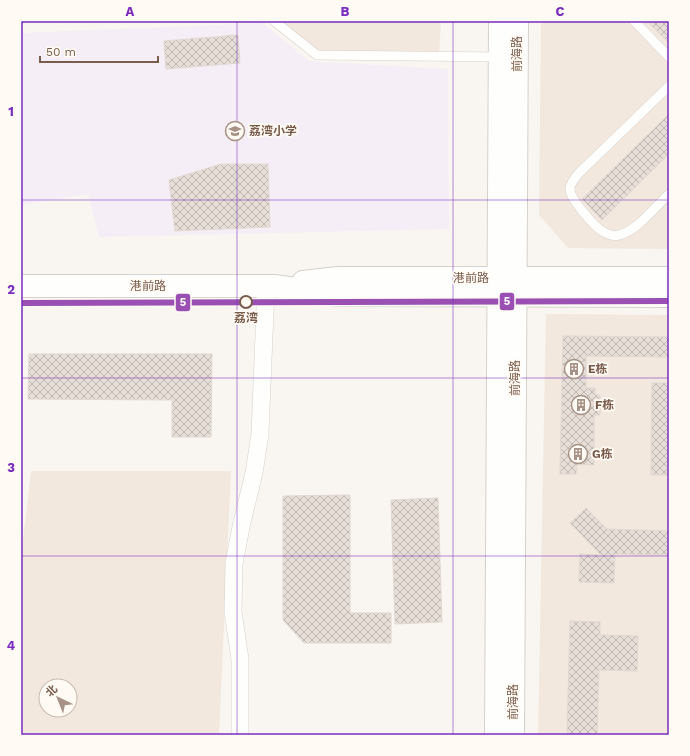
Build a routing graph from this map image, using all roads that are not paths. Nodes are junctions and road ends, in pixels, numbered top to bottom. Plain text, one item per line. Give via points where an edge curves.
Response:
1 (274, 21) edge
2 (500, 21) edge
3 (517, 21) edge
4 (634, 21) edge
5 (500, 57) junction
6 (669, 57) edge
7 (669, 86) edge
8 (669, 194) edge
9 (669, 278) edge
10 (21, 286) edge
11 (270, 286) junction
12 (506, 287) junction
13 (669, 296) edge
14 (240, 735) edge
15 (496, 735) edge
16 (513, 735) edge

1 - 5 lane via 317,55
2 - 5 street, 前海路
3 - 12 street, 前海路
4 - 6 lane
5 - 12 street, 前海路
7 - 8 lane via 579,173 570,188 575,202 601,230 617,236 635,226
9 - 12 street, 港前路
10 - 11 street, 港前路
11 - 12 street, 港前路 via 338,295
11 - 14 street via 260,434 234,563 233,612 240,659
12 - 13 street, 港前路
12 - 15 street, 前海路
12 - 16 street, 前海路

